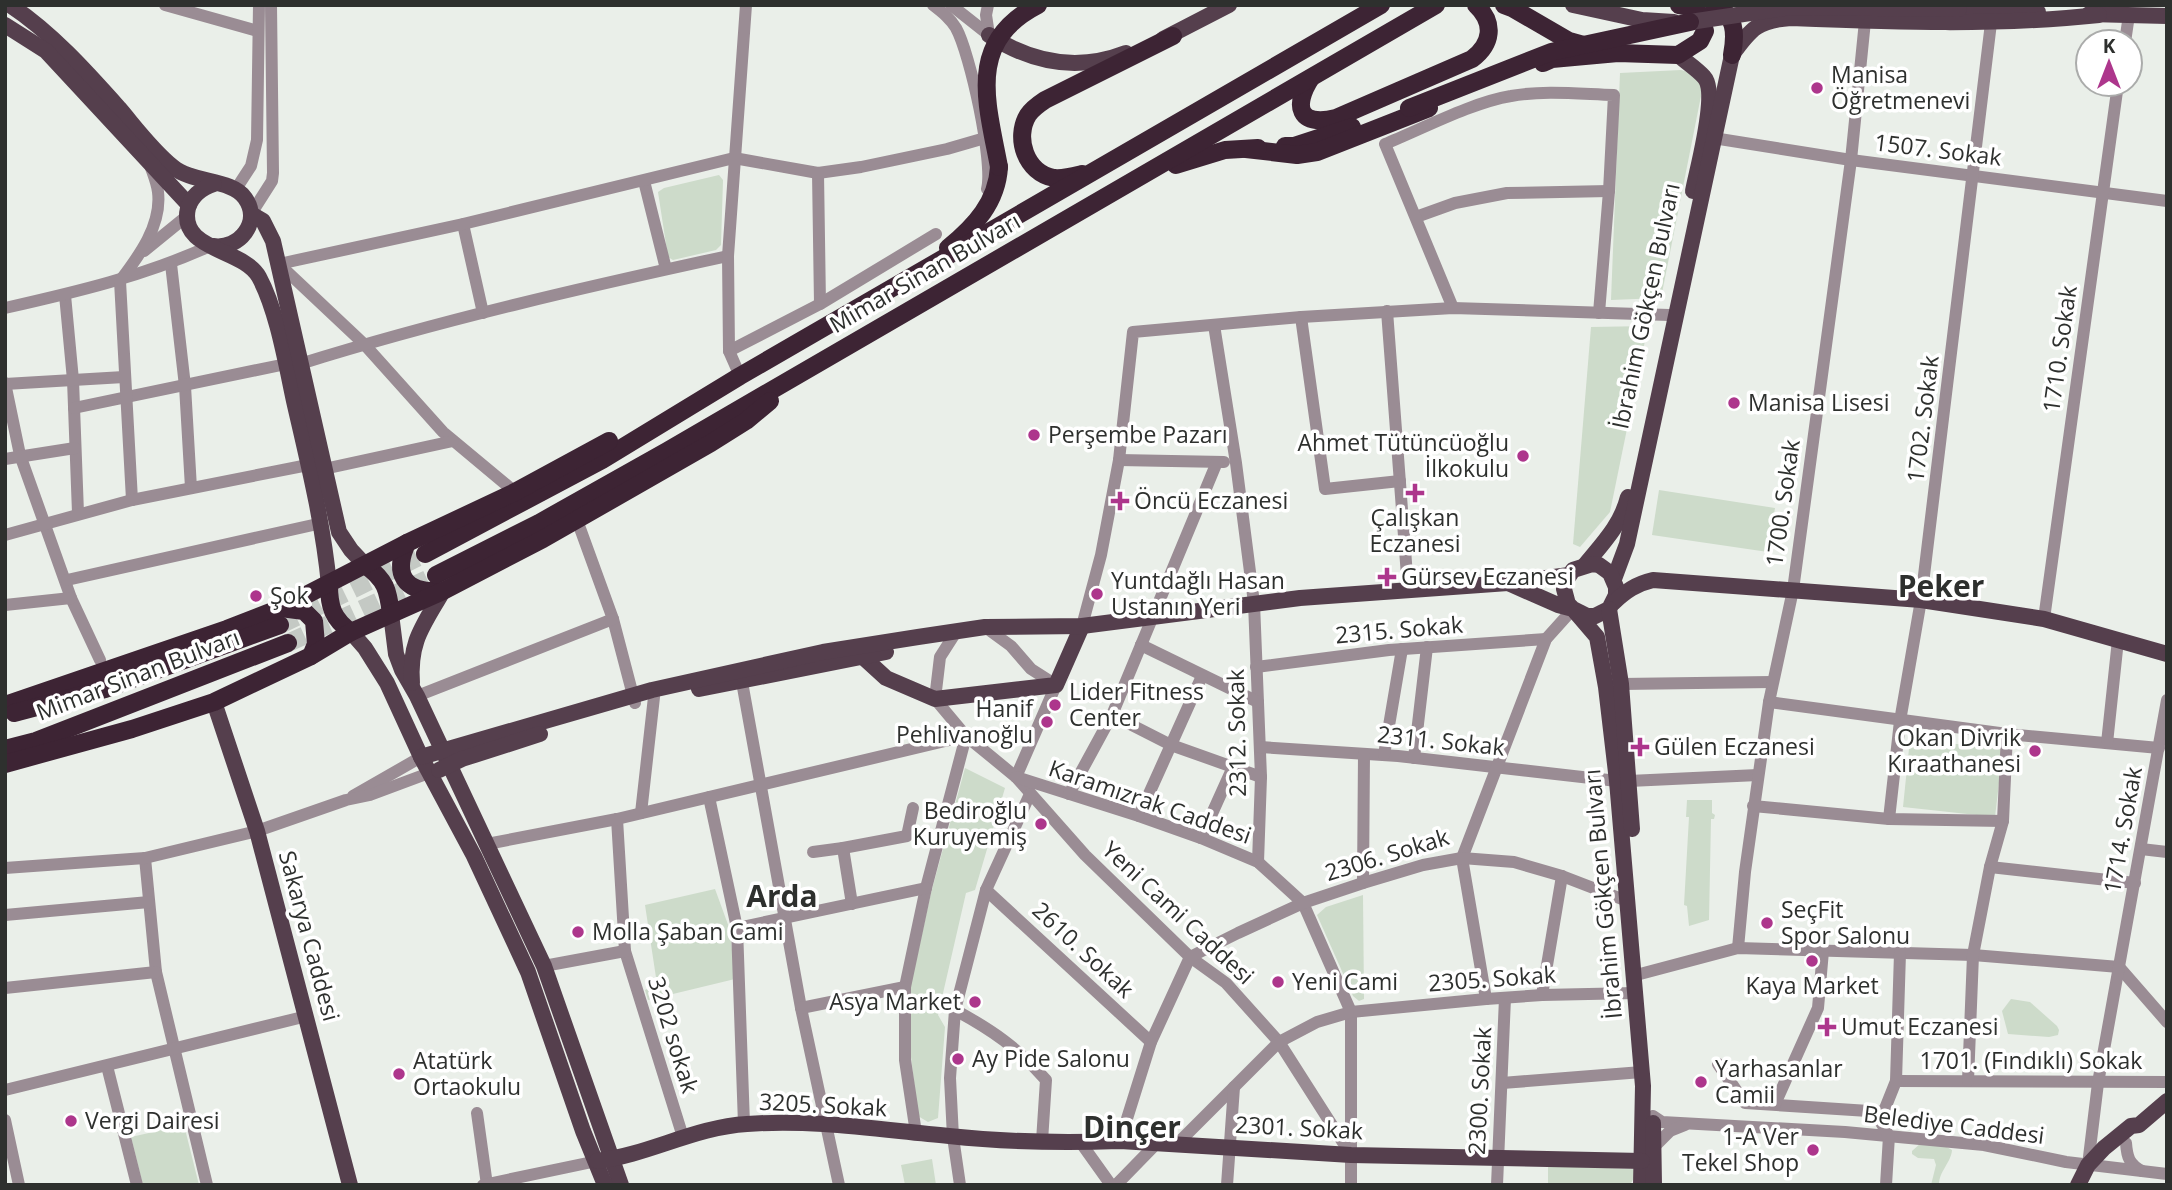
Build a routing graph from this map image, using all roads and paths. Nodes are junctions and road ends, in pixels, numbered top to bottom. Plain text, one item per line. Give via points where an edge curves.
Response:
1 (10, 5) edge
2 (165, 5) edge
3 (258, 5) edge
4 (271, 5) edge
5 (746, 5) edge
6 (933, 5) edge
7 (951, 5) edge
8 (988, 5) edge
9 (1038, 5) edge
10 (1229, 5) edge
11 (1476, 5) edge
12 (1504, 5) edge
13 (1573, 5) edge
14 (1679, 5) edge
15 (1714, 5) edge
16 (1376, 9) edge
17 (1429, 9) edge
18 (2099, 15) junction
19 (2129, 15) junction
20 (2167, 16) edge
21 (1865, 21) junction
22 (1690, 22) junction
23 (1991, 23) junction
24 (5, 25) edge
25 (2127, 28) edge
26 (258, 31) junction
27 (989, 35) junction
28 (1173, 36) junction
29 (1618, 53) junction
30 (1678, 55) junction
31 (1732, 55) junction
32 (1312, 77) junction
33 (2116, 98) edge
34 (1709, 137) junction
35 (985, 138) junction
36 (1246, 149) junction
37 (734, 158) junction
38 (1851, 160) junction
39 (150, 164) junction
40 (1093, 172) junction
41 (818, 173) junction
42 (1974, 175) junction
43 (1141, 177) junction
44 (644, 181) junction
45 (214, 184) junction
46 (236, 188) junction
47 (1609, 191) junction
48 (2102, 191) junction
49 (2167, 201) edge
50 (188, 211) junction
51 (251, 214) junction
52 (1416, 217) junction
53 (463, 223) junction
54 (969, 228) junction
55 (936, 234) dead end
56 (210, 246) junction
57 (139, 256) junction
58 (728, 256) junction
59 (171, 264) junction
60 (279, 264) junction
61 (666, 270) junction
62 (913, 277) junction
63 (120, 281) junction
64 (65, 295) junction
65 (820, 304) junction
66 (5, 308) edge
67 (1453, 308) junction
68 (1387, 311) junction
69 (483, 313) junction
70 (1599, 313) junction
71 (1669, 315) junction
72 (1301, 317) junction
73 (1214, 325) junction
74 (364, 344) junction
75 (729, 351) junction
76 (293, 364) junction
77 (802, 373) junction
78 (740, 376) junction
79 (124, 377) junction
80 (73, 380) junction
81 (5, 384) edge
82 (185, 386) junction
83 (126, 397) junction
84 (74, 408) junction
85 (453, 441) junction
86 (75, 447) junction
87 (20, 455) junction
88 (5, 459) edge
89 (1119, 460) junction
90 (1217, 462) junction
91 (1237, 463) junction
92 (316, 467) junction
93 (1400, 481) junction
94 (191, 488) junction
95 (515, 492) junction
96 (132, 500) junction
97 (78, 513) junction
98 (577, 520) junction
99 (322, 523) junction
100 (45, 525) junction
101 (5, 535) edge
102 (407, 543) junction
103 (425, 554) tunnel mouth
104 (365, 565) junction
105 (1585, 565) junction
106 (1569, 575) junction
107 (1614, 579) junction
108 (66, 580) junction
109 (439, 583) junction
110 (1508, 583) junction
111 (329, 585) junction
112 (1408, 589) junction
113 (1793, 590) junction
114 (71, 598) junction
115 (1921, 600) junction
116 (1254, 603) junction
117 (5, 604) edge
118 (1611, 606) junction
119 (1573, 610) junction
120 (391, 614) junction
121 (281, 616) junction
122 (1153, 617) junction
123 (613, 619) junction
124 (2044, 619) junction
125 (1082, 626) junction
126 (985, 627) junction
127 (351, 632) junction
128 (956, 632) junction
129 (1546, 639) junction
130 (2118, 640) junction
131 (288, 643) tunnel mouth
132 (1141, 645) junction
133 (1427, 647) junction
134 (1402, 649) junction
135 (2167, 654) edge
136 (311, 656) junction
137 (863, 657) junction
138 (100, 660) dead end
139 (1256, 667) junction
140 (1202, 676) junction
141 (742, 682) junction
142 (1772, 682) junction
143 (1621, 684) junction
144 (1056, 685) junction
145 (414, 691) junction
146 (653, 693) junction
147 (633, 699) junction
148 (935, 699) junction
149 (2167, 700) edge
150 (214, 702) junction
151 (1258, 702) junction
152 (1769, 702) junction
153 (5, 705) edge
154 (1112, 715) junction
155 (5, 716) edge
156 (1900, 721) junction
157 (2007, 734) junction
158 (966, 736) junction
159 (2107, 743) junction
160 (1171, 745) junction
161 (1259, 747) junction
162 (2159, 748) junction
163 (5, 749) edge
164 (442, 750) junction
165 (1364, 754) junction
166 (1384, 755) junction
167 (421, 757) junction
168 (1414, 758) junction
169 (5, 764) edge
170 (449, 767) junction
171 (1233, 767) junction
172 (1498, 767) junction
173 (429, 773) junction
174 (1758, 775) junction
175 (1016, 777) junction
176 (1261, 777) junction
177 (1623, 781) junction
178 (759, 785) junction
179 (1030, 794) junction
180 (1069, 794) junction
181 (709, 797) junction
182 (350, 799) junction
183 (1754, 806) junction
184 (913, 808) dead end
185 (641, 813) junction
186 (1139, 816) junction
187 (1889, 818) junction
188 (617, 819) junction
189 (2003, 821) junction
190 (257, 831) junction
191 (1201, 838) junction
192 (487, 844) junction
193 (843, 848) junction
194 (2141, 849) junction
195 (813, 852) dead end
196 (2167, 852) edge
197 (1462, 858) junction
198 (145, 859) junction
199 (1258, 862) junction
200 (1990, 867) junction
201 (5, 869) edge
202 (1562, 876) junction
203 (1363, 883) junction
204 (2135, 883) junction
205 (926, 888) junction
206 (986, 890) junction
207 (1628, 901) junction
208 (149, 902) junction
209 (1303, 903) junction
210 (852, 904) junction
211 (5, 915) edge
212 (786, 918) junction
213 (737, 928) junction
214 (1738, 948) junction
215 (625, 951) junction
216 (1823, 951) junction
217 (1900, 953) junction
218 (1973, 955) junction
219 (1190, 957) junction
220 (544, 966) junction
221 (2119, 967) junction
222 (527, 970) junction
223 (156, 972) junction
224 (1640, 974) junction
225 (905, 987) junction
226 (5, 988) edge
227 (1635, 993) junction
228 (1542, 995) junction
229 (1505, 998) junction
230 (1486, 999) junction
231 (2162, 1007) edge
232 (801, 1008) junction
233 (955, 1010) junction
234 (1352, 1012) junction
235 (307, 1016) junction
236 (2167, 1022) edge
237 (1151, 1042) junction
238 (1279, 1042) junction
239 (176, 1049) junction
240 (1718, 1064) dead end
241 (107, 1066) junction
242 (1642, 1072) junction
243 (1896, 1081) junction
244 (1968, 1081) junction
245 (2167, 1082) edge
246 (1502, 1083) junction
247 (2098, 1083) junction
248 (1234, 1087) junction
249 (5, 1090) edge
250 (2167, 1101) edge
251 (1775, 1104) junction
252 (1884, 1112) junction
253 (477, 1113) dead end
254 (1653, 1116) junction
255 (5, 1121) edge
256 (825, 1123) junction
257 (744, 1124) junction
258 (1688, 1124) junction
259 (2139, 1125) junction
260 (916, 1133) junction
261 (1889, 1136) junction
262 (683, 1137) junction
263 (953, 1137) junction
264 (1042, 1141) junction
265 (1120, 1141) junction
266 (1082, 1143) junction
267 (1157, 1143) junction
268 (2126, 1143) junction
269 (1177, 1144) junction
270 (1654, 1146) junction
271 (1228, 1147) junction
272 (1352, 1155) junction
273 (1498, 1158) junction
274 (604, 1160) junction
275 (1642, 1161) junction
276 (2094, 1165) junction
277 (2145, 1173) junction
278 (2167, 1174) edge
279 (486, 1184) edge
280 (19, 1185) edge
281 (136, 1185) edge
282 (207, 1185) edge
283 (350, 1185) edge
284 (605, 1185) edge
285 (621, 1185) edge
286 (839, 1185) edge
287 (960, 1185) edge
288 (1114, 1185) edge
289 (1227, 1185) edge
290 (1351, 1185) edge
291 (1497, 1185) edge
292 (1641, 1185) edge
293 (1654, 1185) edge
294 (1886, 1185) edge
295 (2078, 1185) edge
296 (2087, 1185) edge

1 - 45 main road via 38,24 176,169
2 - 26 street
3 - 26 street
4 - 51 street via 273,173
5 - 37 street
6 - 35 street via 956,27 967,52
7 - 27 street
8 - 27 street
9 - 54 highway, bridge via 1003,30 989,61 986,94 998,184 994,197
10 - 28 main road
11 - 32 highway via 1489,23 1487,40 1478,54 1460,64 1322,121 1310,119 1299,102
12 - 29 highway via 1569,41
13 - 22 main road, bridge via 1642,20
14 - 30 highway via 1700,14 1704,31 1700,41
15 - 31 highway via 1732,20
16 - 40 highway
17 - 32 highway, Mimar Sinan Bulvarı
18 - 19 main road
18 - 22 main road, bridge via 1791,7
18 - 23 main road
19 - 20 main road
19 - 25 street
21 - 23 main road
21 - 31 main road via 1770,20 1759,24
21 - 38 street, 1700. Sokak
22 - 36 highway, bridge via 1551,52 1409,108 1294,146
23 - 42 street, 1702. Sokak
24 - 39 main road via 46,51
26 - 46 street via 257,139 251,166
27 - 28 main road via 1026,55 1080,65 1111,59
28 - 40 highway via 1045,100 1029,114 1022,142 1037,171 1054,178
29 - 30 highway
29 - 36 highway via 1552,59 1317,152 1297,155
30 - 34 main road, İbrahim Gökçen Bulvarı via 1705,77 1710,90
31 - 34 main road, İbrahim Gökçen Bulvarı
32 - 43 highway, Mimar Sinan Bulvarı
33 - 48 street, 1710. Sokak
34 - 38 street, 1507. Sokak
34 - 71 main road, İbrahim Gökçen Bulvarı
34 - 107 main road, İbrahim Gökçen Bulvarı via 1628,544
35 - 41 street
35 - 54 street via 990,180
36 - 43 highway via 1225,150
37 - 41 street
37 - 44 street
37 - 58 street
38 - 42 street, 1507. Sokak
38 - 113 street, 1700. Sokak
39 - 50 main road
39 - 57 street via 158,209
40 - 62 highway
41 - 65 street
42 - 48 street, 1507. Sokak
42 - 115 street, 1702. Sokak
43 - 77 highway, Mimar Sinan Bulvarı
44 - 53 street
44 - 61 street
45 - 46 main road
45 - 50 main road via 199,191
46 - 51 main road
47 - 52 street via 1507,193 1455,202
47 - 52 street via 1614,95 1511,96 1385,144
47 - 70 street
48 - 49 street, 1507. Sokak
48 - 124 street, 1710. Sokak
50 - 56 main road via 194,234
50 - 57 street
51 - 56 main road via 239,240
51 - 60 main road via 263,221
52 - 67 street
53 - 60 street
53 - 69 street
54 - 62 highway
55 - 65 street
56 - 59 street
56 - 76 main road via 257,273
57 - 63 street
58 - 61 street
58 - 75 street
59 - 63 street
59 - 82 street
60 - 74 street
60 - 76 main road
61 - 69 street
62 - 78 highway
63 - 64 street
63 - 79 street
64 - 66 street
64 - 80 street
65 - 75 street
67 - 68 street
67 - 70 street
68 - 72 street
68 - 93 street
69 - 74 street
70 - 71 street
71 - 105 main road, İbrahim Gökçen Bulvarı via 1623,514
72 - 73 street
72 - 93 street via 1325,489
73 - 89 street via 1133,332
73 - 91 street, 2312. Sokak
74 - 76 street
74 - 85 street
75 - 78 street
76 - 82 street
76 - 92 main road
77 - 98 highway via 747,421
77 - 109 highway, Mimar Sinan Bulvarı
78 - 95 highway via 692,392
78 - 103 highway via 602,460
79 - 80 street
79 - 83 street
80 - 81 street
80 - 84 street
81 - 87 street
82 - 83 street
82 - 94 street
83 - 84 street
83 - 96 street
84 - 86 street
85 - 92 street
85 - 95 street
86 - 87 street
86 - 97 street
87 - 88 street
87 - 100 street
89 - 90 street
89 - 125 street
90 - 91 street
90 - 122 street
91 - 116 street, 2312. Sokak
92 - 94 street
92 - 99 main road
92 - 104 main road via 339,531
93 - 112 street
94 - 96 street
95 - 102 highway
96 - 97 street
97 - 100 street
98 - 109 highway
98 - 123 street
99 - 108 street
99 - 111 main road
100 - 101 street
100 - 108 street
102 - 104 highway
102 - 109 highway via 401,556 404,580 426,591
104 - 111 highway
104 - 120 highway via 386,585
105 - 106 main road
105 - 107 main road via 1599,565
106 - 110 main road
106 - 119 main road via 1564,589
107 - 118 main road via 1616,595
108 - 114 street
109 - 120 highway
109 - 145 main road via 413,649
110 - 112 main road
110 - 119 main road
111 - 121 highway
111 - 127 highway via 332,613
112 - 116 main road
113 - 115 main road
113 - 118 main road via 1653,580 1626,590
113 - 142 street, 1700. Sokak
114 - 117 street
114 - 138 street
115 - 124 main road
115 - 156 street, 1702. Sokak
116 - 122 main road
116 - 139 street, 2312. Sokak
118 - 119 main road via 1595,616
118 - 143 main road, İbrahim Gökçen Bulvarı
119 - 129 street
119 - 177 main road, İbrahim Gökçen Bulvarı via 1597,637
120 - 127 highway
120 - 145 main road via 397,654
121 - 136 highway via 304,611 314,621 316,644
121 - 153 highway via 227,629
121 - 155 highway, Mimar Sinan Bulvarı via 104,689
122 - 125 main road
122 - 132 street
123 - 145 street
123 - 147 street
124 - 130 main road
125 - 126 main road
125 - 144 main road
126 - 128 main road
126 - 144 street
127 - 136 highway
127 - 167 main road via 387,683
128 - 137 main road via 937,642
128 - 146 main road via 823,652
128 - 148 street via 940,657
129 - 133 street, 2315. Sokak
129 - 172 street, 2306. Sokak
130 - 135 main road
130 - 159 street
131 - 163 highway, Mimar Sinan Bulvarı
132 - 140 street
132 - 154 street
133 - 134 street, 2315. Sokak
133 - 168 street
134 - 139 street, 2315. Sokak
134 - 166 street
136 - 150 highway
137 - 141 main road
137 - 148 main road via 886,678
139 - 151 street, 2312. Sokak
140 - 151 street
140 - 160 street
141 - 146 main road
141 - 178 street
142 - 143 street
142 - 152 street, 1700. Sokak
143 - 177 main road, İbrahim Gökçen Bulvarı
144 - 148 main road
144 - 175 street
145 - 164 main road
146 - 147 main road
146 - 185 street
147 - 164 main road
147 - 170 main road
148 - 158 street
149 - 162 street, 1714. Sokak
150 - 169 highway
150 - 190 main road, Sakarya Caddesi
151 - 161 street, 2312. Sokak
152 - 156 street
152 - 174 street, 1700. Sokak
154 - 160 street
154 - 180 street
156 - 157 street
156 - 187 street, 1702. Sokak
157 - 159 street
157 - 189 street
158 - 175 street
158 - 178 street
158 - 205 street
159 - 162 street
160 - 171 street
160 - 186 street
161 - 165 street, 2311. Sokak
161 - 176 street, 2312. Sokak
162 - 194 street, 1714. Sokak
164 - 167 main road
164 - 170 main road
165 - 166 street, 2311. Sokak
165 - 203 street
166 - 168 street, 2311. Sokak
167 - 173 main road
167 - 182 street
168 - 172 street, 2311. Sokak
170 - 173 main road
170 - 192 main road
171 - 176 street
171 - 191 street
172 - 177 street, 2311. Sokak
172 - 197 street, 2306. Sokak
173 - 182 street
173 - 222 main road
174 - 177 street, 2311. Sokak
174 - 183 street, 1700. Sokak
175 - 179 street, Yeni Cami Caddesi
175 - 180 street, Karamızrak Caddesi
176 - 199 street, 2312. Sokak
177 - 207 main road, İbrahim Gökçen Bulvarı
177 - 224 main road, İbrahim Gökçen Bulvarı
178 - 181 street
178 - 212 street
179 - 206 street
179 - 219 street, Yeni Cami Caddesi
180 - 186 street, Karamızrak Caddesi
181 - 185 street
181 - 213 street
182 - 190 street
183 - 187 street
183 - 214 street, 1700. Sokak
184 - 193 street via 906,836
185 - 188 street
186 - 191 street, Karamızrak Caddesi
187 - 189 street
188 - 192 street
188 - 215 street, 3202 sokak
189 - 200 street
190 - 198 street
190 - 235 main road, Sakarya Caddesi
191 - 199 street, Karamızrak Caddesi
192 - 220 main road
193 - 195 street
193 - 210 street
194 - 196 street
194 - 204 street, 1714. Sokak
197 - 202 street via 1514,863
197 - 203 street, 2306. Sokak
197 - 230 street
198 - 201 street
198 - 208 street
199 - 209 street, Karamızrak Caddesi
200 - 204 street
200 - 218 street
202 - 207 street
202 - 228 street
203 - 209 street, 2306. Sokak
204 - 221 street, 1714. Sokak
205 - 210 street
205 - 225 street
206 - 233 street
206 - 237 street, 2610. Sokak
207 - 227 main road, İbrahim Gökçen Bulvarı
208 - 211 street
208 - 223 street
209 - 219 street, 2306. Sokak
209 - 234 street, Karamızrak Caddesi
210 - 212 street
212 - 213 street
212 - 232 street
213 - 257 street
214 - 216 street
214 - 224 street
215 - 220 street
215 - 262 street, 3202 sokak
216 - 217 street
216 - 251 street via 1818,1008
217 - 218 street
217 - 243 street
218 - 221 street
218 - 244 street
219 - 237 street
219 - 238 street, Yeni Cami Caddesi via 1226,984
220 - 222 main road
220 - 274 main road
221 - 231 street
221 - 247 street, 1714. Sokak
222 - 274 main road via 583,1131
223 - 226 street
223 - 239 street
224 - 254 main road, İbrahim Gökçen Bulvarı
225 - 232 street
225 - 260 street via 905,1060
227 - 228 street, 2305. Sokak
227 - 242 main road, İbrahim Gökçen Bulvarı
228 - 229 street, 2305. Sokak
229 - 230 street, 2305. Sokak
229 - 246 street, 2300. Sokak
230 - 234 street, 2305. Sokak
231 - 236 street
232 - 256 street
233 - 263 street via 950,1078
233 - 264 street via 994,1031 1046,1080
234 - 238 street, 2305. Sokak via 1317,1022
234 - 272 street
235 - 239 street
235 - 283 main road, Sakarya Caddesi
237 - 265 street
238 - 248 street, 2305. Sokak
238 - 272 street, Yeni Cami Caddesi
239 - 241 street
239 - 282 street
240 - 251 street via 1745,1103
241 - 249 street
241 - 281 street
242 - 246 street
242 - 275 main road, İbrahim Gökçen Bulvarı
243 - 244 street, 1701. (Fındıklı) Sokak
243 - 252 street
244 - 247 street, 1701. (Fındıklı) Sokak
245 - 247 street, 1701. (Fındıklı) Sokak
246 - 273 street, 2300. Sokak
247 - 276 street, 1714. Sokak
248 - 269 street, 2305. Sokak
248 - 271 street
250 - 259 main road
251 - 252 street
252 - 261 street via 1880,1121
253 - 279 street
254 - 258 street, Belediye Caddesi via 1662,1122
254 - 270 main road, İbrahim Gökçen Bulvarı
255 - 280 street
256 - 257 main road, 3205. Sokak
256 - 260 main road, 3205. Sokak
256 - 286 street
257 - 262 main road, 3205. Sokak
258 - 261 street, Belediye Caddesi
258 - 270 street via 1670,1130
259 - 268 main road via 2137,1134
259 - 276 main road via 2131,1126
260 - 263 main road, 3205. Sokak
261 - 276 street, Belediye Caddesi via 1984,1145
261 - 294 street
262 - 274 main road, 3205. Sokak
263 - 264 main road, 2301. Sokak
263 - 287 street
264 - 266 main road, 2301. Sokak
265 - 266 main road, 2301. Sokak
265 - 267 main road, 2301. Sokak
266 - 288 street
267 - 269 main road, 2301. Sokak
267 - 288 street
268 - 276 main road
268 - 277 street via 2132,1166
269 - 271 main road, 2301. Sokak
270 - 275 street
270 - 293 main road, İbrahim Gökçen Bulvarı
271 - 272 main road, 2301. Sokak
271 - 289 street
272 - 273 main road, 2301. Sokak
272 - 290 street
273 - 275 main road, 2301. Sokak
273 - 291 street, 2300. Sokak
274 - 279 street
274 - 284 main road
274 - 285 main road
275 - 292 main road, İbrahim Gökçen Bulvarı
276 - 277 street, Belediye Caddesi
276 - 295 main road
276 - 296 main road
277 - 278 street, Belediye Caddesi

